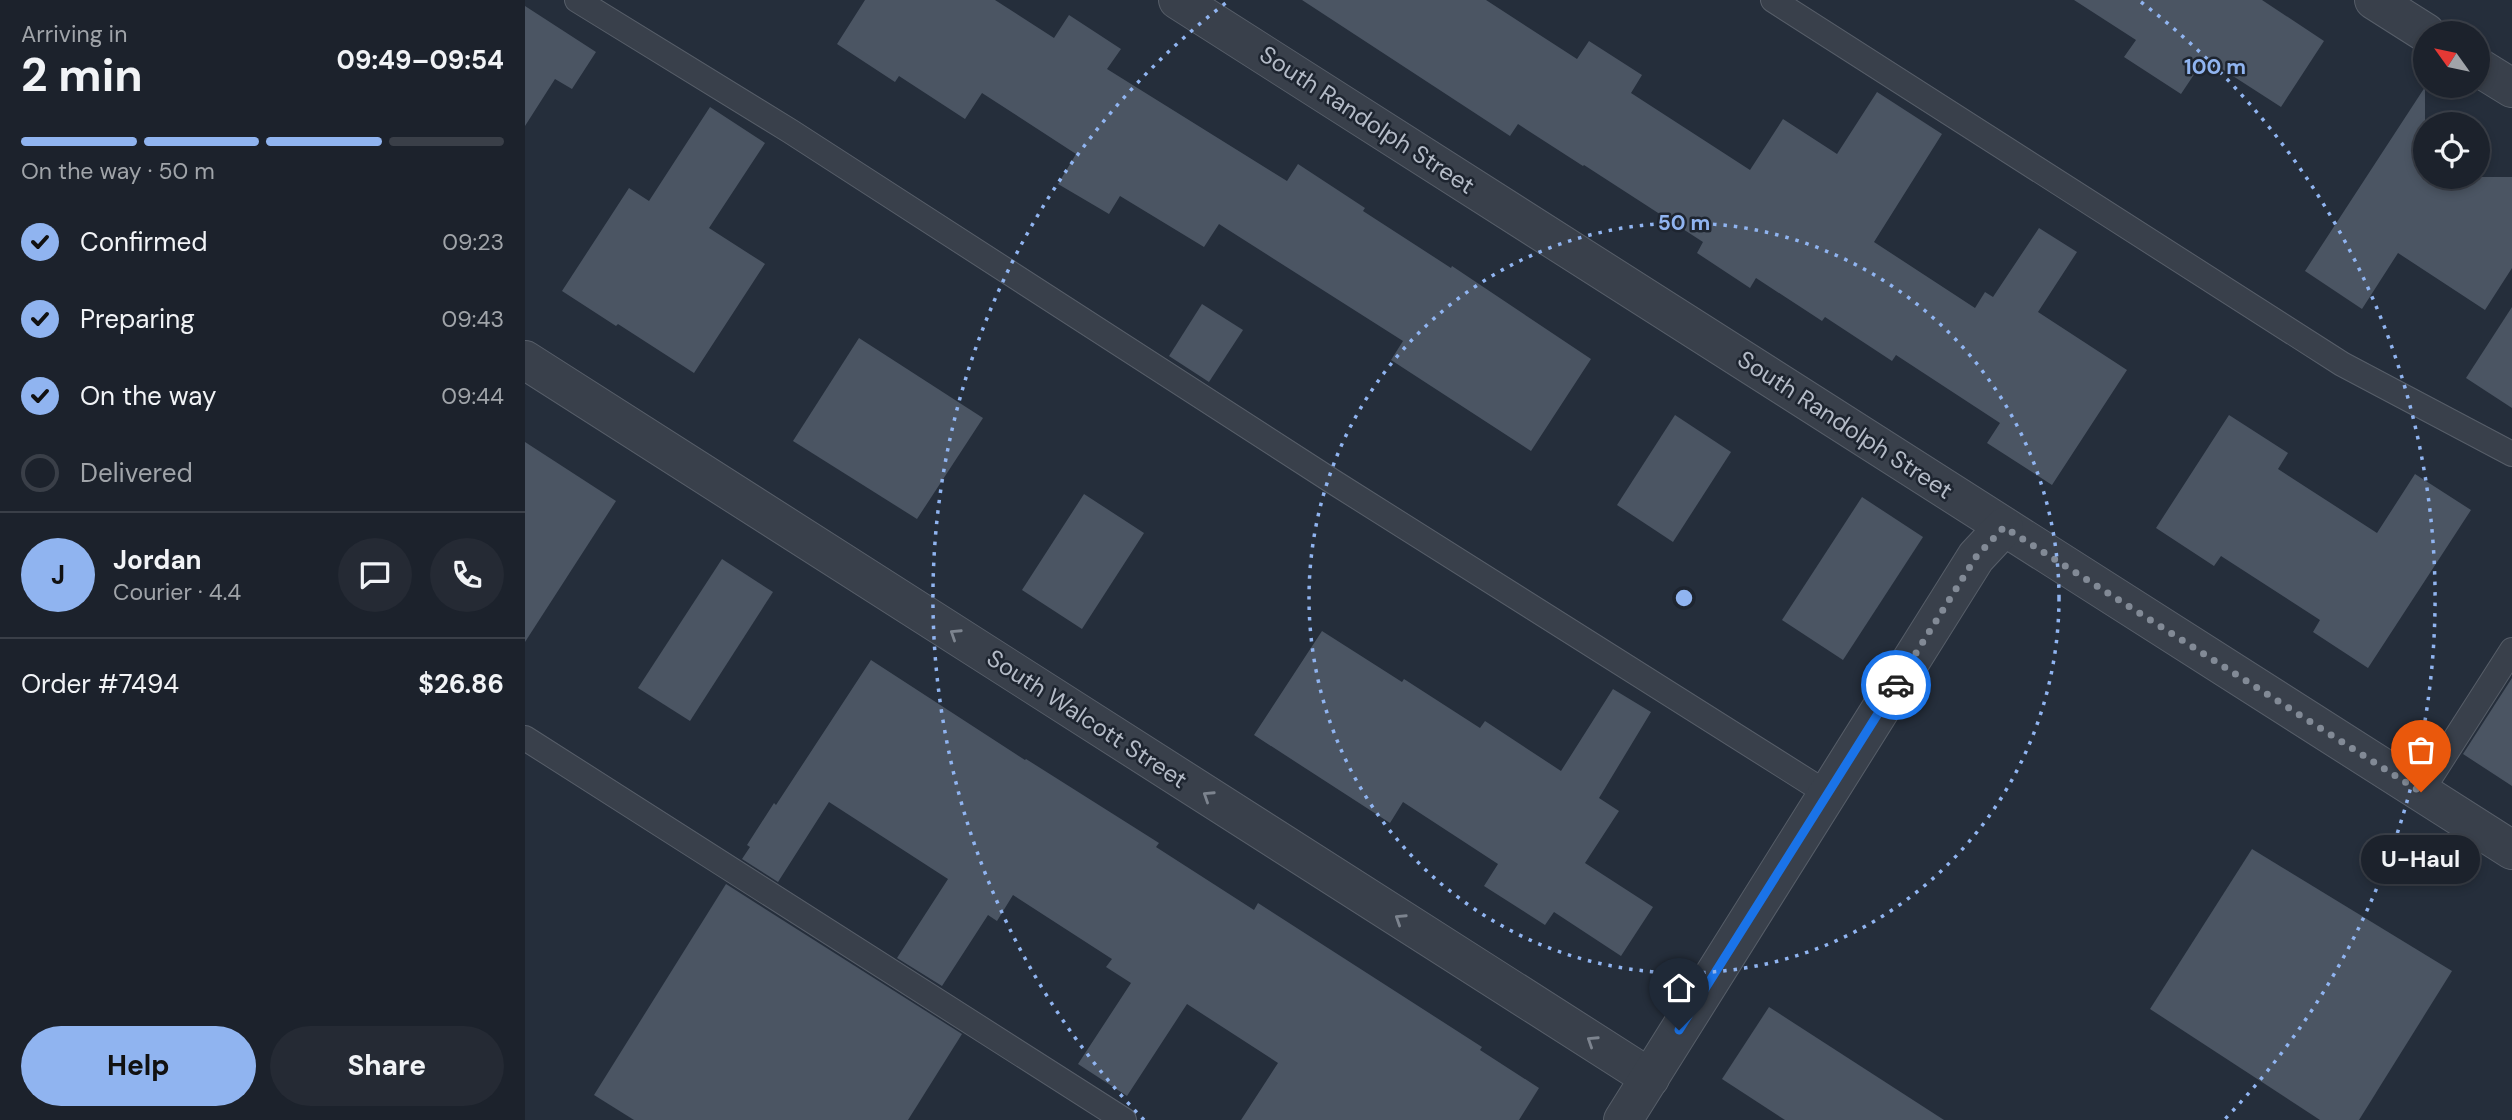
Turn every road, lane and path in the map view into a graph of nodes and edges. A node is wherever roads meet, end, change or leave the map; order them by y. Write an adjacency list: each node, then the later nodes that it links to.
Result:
1 (577, 0): 14 (lane)
2 (1178, 0): 10 (street, South Randolph Street)
3 (1773, 0): 9 (lane)
4 (2374, 0): 5 (street)
5 (2413, 25)
6 (2490, 74): 7 (street)
7 (2512, 88)
8 (525, 359): 16 (street, South Walcott Street, one-way to 8)
9 (2512, 454)
10 (2004, 527): 13 (street, South Randolph Street); 14 (street)
11 (2512, 650): 13 (lane)
12 (525, 738): 17 (lane)
13 (2421, 792): 15 (street, South Randolph Street)
14 (1828, 794): 16 (street)
15 (2512, 850)
16 (1650, 1078): 18 (street)
17 (1124, 1120)
18 (1623, 1120)

